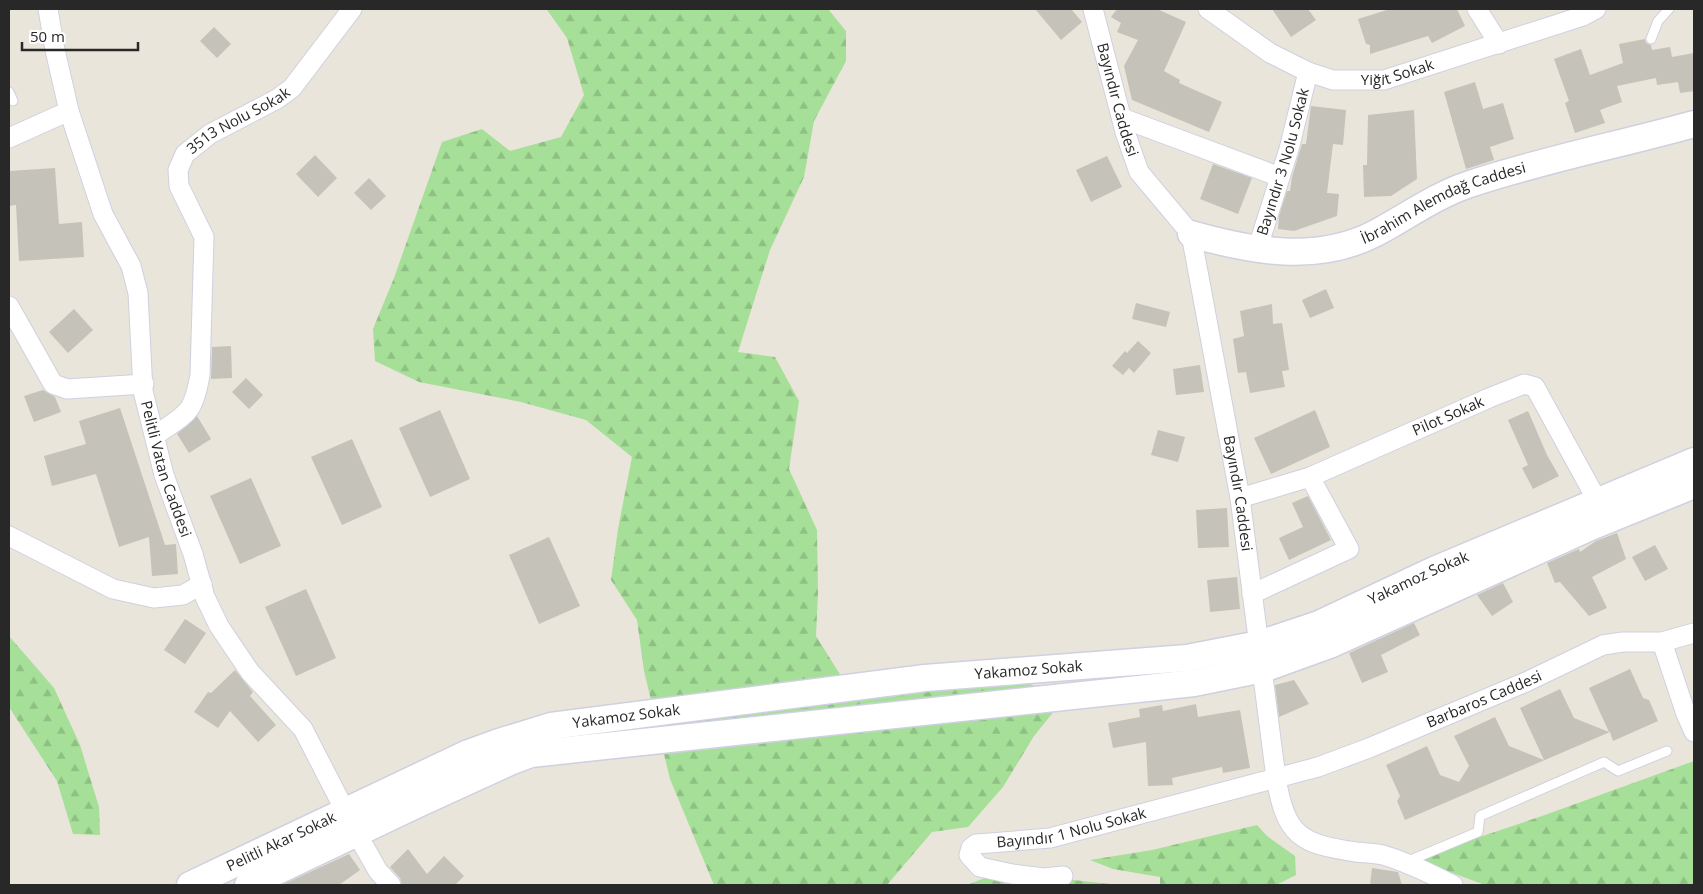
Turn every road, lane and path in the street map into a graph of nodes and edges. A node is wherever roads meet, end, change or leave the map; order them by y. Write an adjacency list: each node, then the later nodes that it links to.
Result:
1 (48, 9): 13 (street, Pelitli Vatan Caddesi)
2 (352, 9): 22 (street, 3513 Nolu Sokak)
3 (1093, 9): 14 (street, Bayındır Caddesi)
4 (1208, 9): 10 (street, Yiğit Sokak)
5 (1477, 9): 9 (street)
6 (1596, 9): 9 (street, Yiğit Sokak)
7 (1669, 9): 8 (lane)
8 (1651, 39)
9 (1499, 44): 10 (street, Yiğit Sokak)
10 (1308, 72): 17 (street, Bayındır 3 Nolu Sokak)
11 (9, 92): 12 (lane)
12 (12, 101)
13 (69, 111): 16 (street); 21 (street, Pelitli Vatan Caddesi)
14 (1122, 118): 17 (street); 18 (street, Bayındır Caddesi)
15 (1694, 124): 19 (main road, İbrahim Alemdağ Caddesi)
16 (9, 138)
17 (1280, 177): 19 (street, Bayındır 3 Nolu Sokak)
18 (1191, 234): 19 (main road, İbrahim Alemdağ Caddesi); 26 (street, Bayındır Caddesi)
19 (1257, 250)
20 (9, 306): 21 (street)
21 (144, 384): 22 (street, Pelitli Vatan Caddesi)
22 (156, 435): 29 (street, Pelitli Vatan Caddesi)
23 (1694, 461): 27 (main road, Yakamoz Sokak)
24 (1310, 477): 26 (street, Pilot Sokak); 27 (street, Pilot Sokak); 30 (street)
25 (1694, 485): 33 (main road, Yakamoz Sokak)
26 (1240, 498): 30 (street, Bayındır Caddesi)
27 (1598, 502): 33 (main road, Yakamoz Sokak)
28 (9, 536): 29 (street)
29 (202, 584): 37 (street, Pelitli Vatan Caddesi)
30 (1252, 594): 33 (street, Bayındır Caddesi)
31 (1694, 633): 32 (street, Barbaros Caddesi)
32 (1662, 642): 34 (street); 36 (street, Barbaros Caddesi)
33 (1261, 657): 36 (street, Bayındır Caddesi); 37 (main road, Yakamoz Sokak)
34 (1694, 732)
35 (1667, 751): 38 (lane)
36 (1276, 778): 38 (street, Bayındır Caddesi); 39 (street, Bayındır 1 Nolu Sokak)
37 (352, 823): 40 (main road, Pelitli Akar Sokak); 41 (main road, Pelitli Akar Sokak); 42 (street, Pelitli Vatan Caddesi)
38 (1403, 863): 43 (street, Bayındır Caddesi)
39 (1063, 876)
40 (190, 885)
41 (248, 885)
42 (391, 885)
43 (1453, 885)

